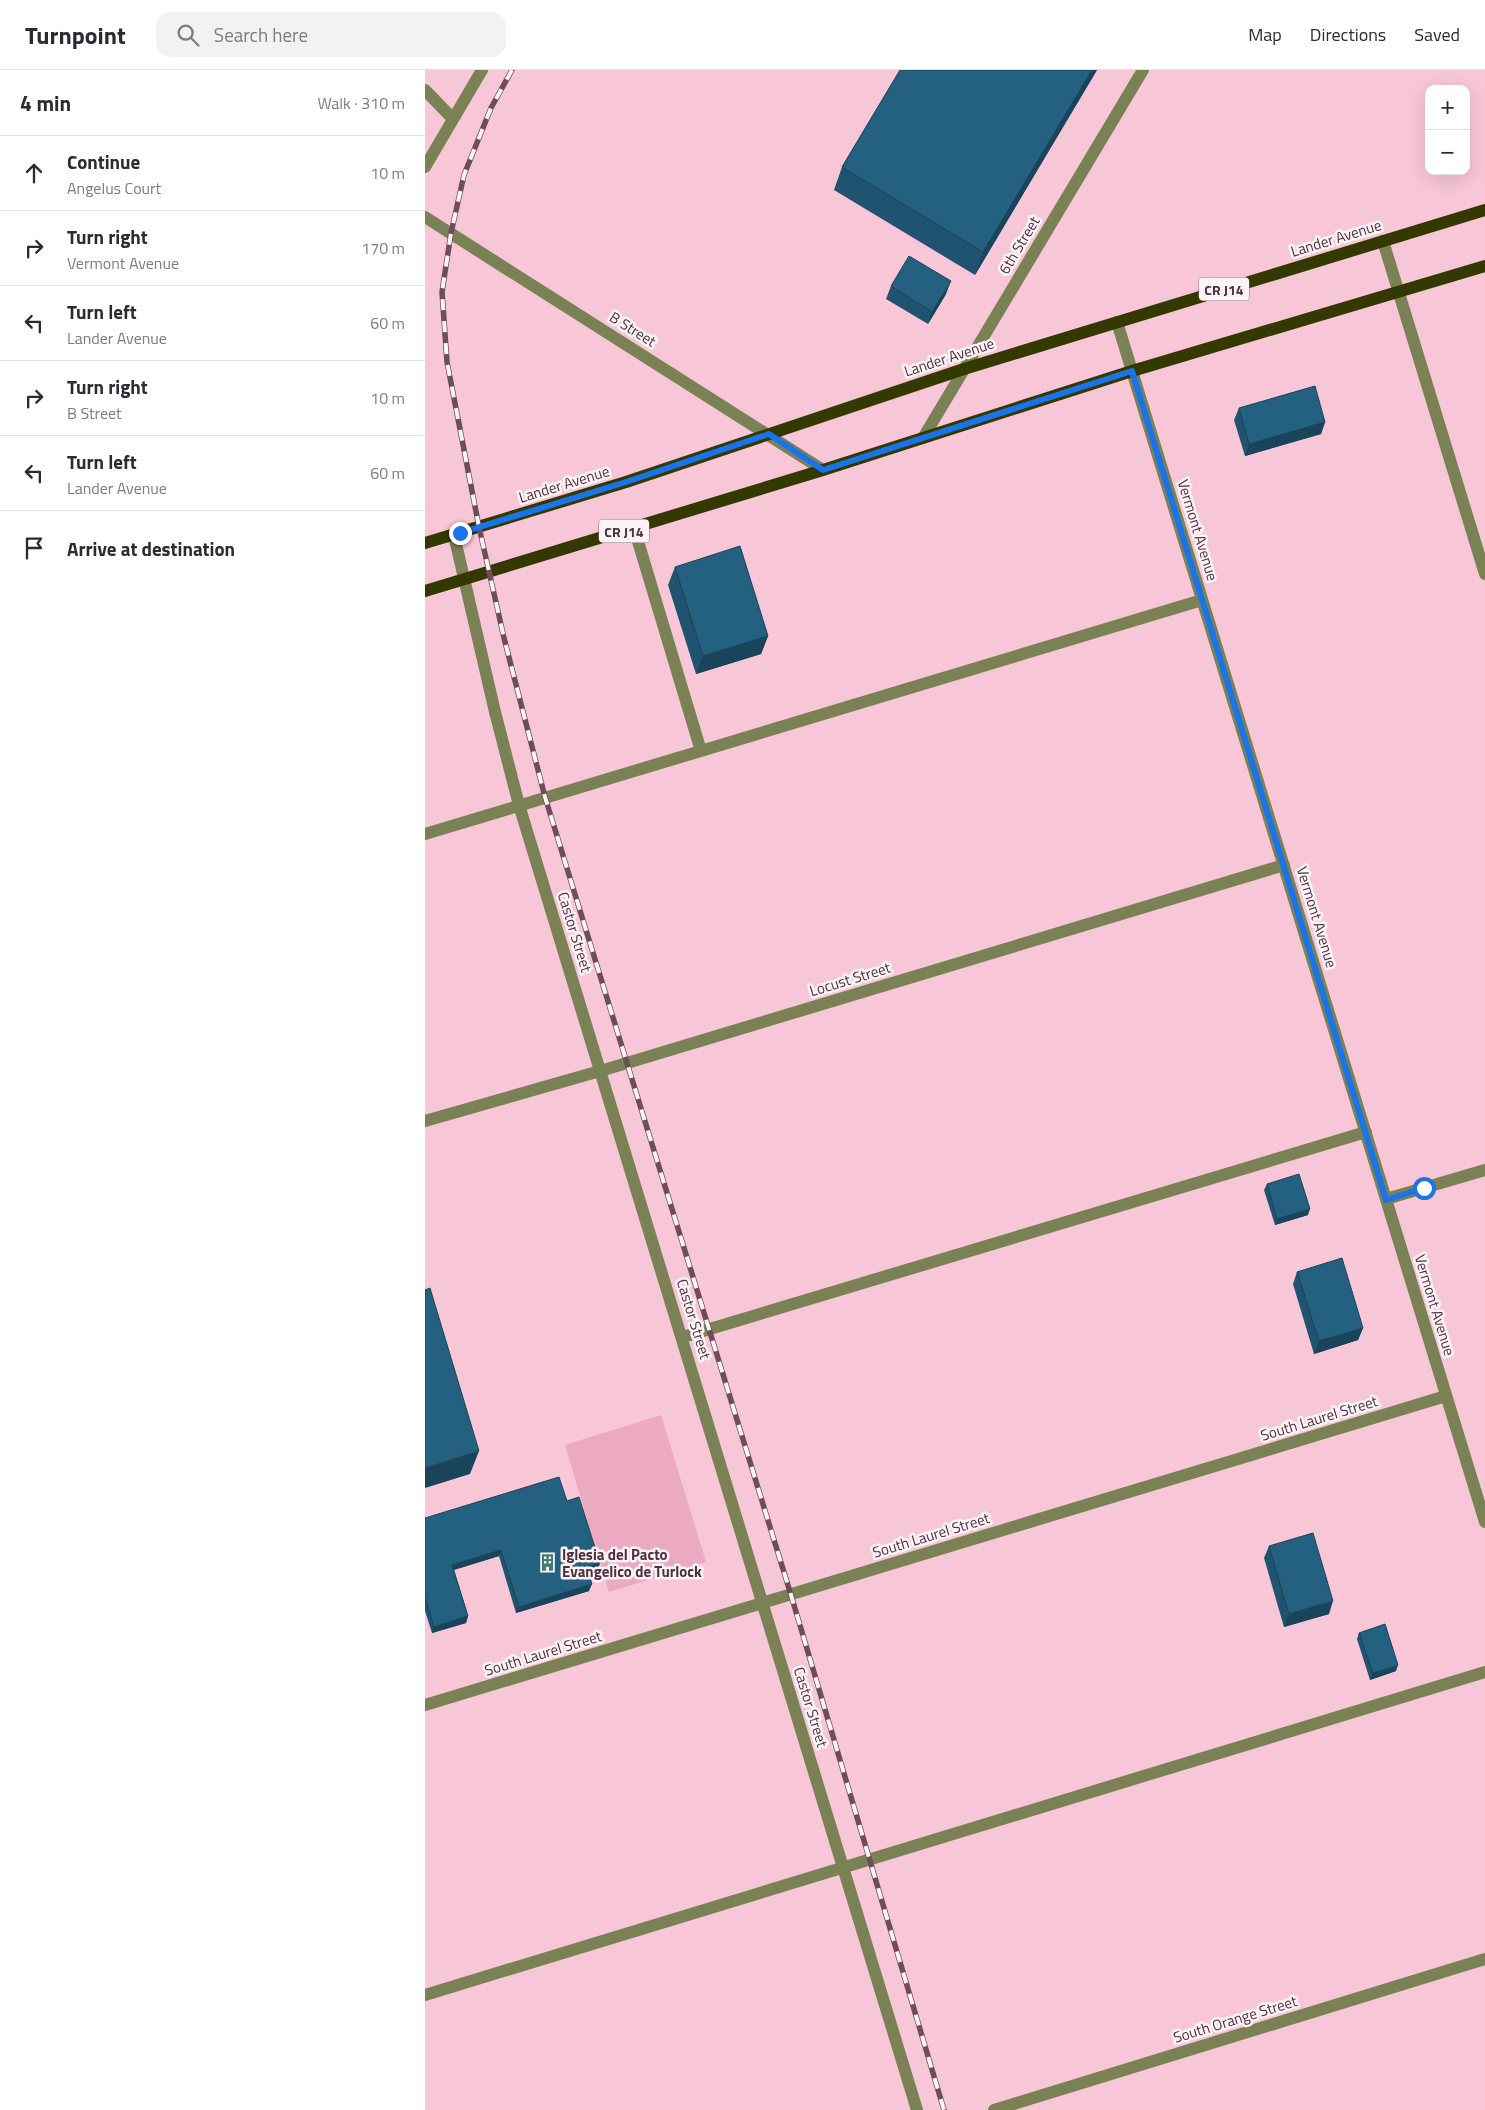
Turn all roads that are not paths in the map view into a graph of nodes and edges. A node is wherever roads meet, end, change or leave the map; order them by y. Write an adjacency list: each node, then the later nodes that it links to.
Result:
1 (482, 70): 4 (street)
2 (1143, 70): 12 (street, 6th Street)
3 (425, 90): 4 (street)
4 (453, 120): 5 (street)
5 (425, 167)
6 (1485, 210): 8 (main road, Lander Avenue / CR J14)
7 (425, 217): 14 (street, B Street)
8 (1383, 241): 10 (street); 11 (main road, Lander Avenue / CR J14)
9 (1485, 266): 10 (main road, CR J14)
10 (1399, 292): 13 (main road, CR J14); 20 (street)
11 (1117, 322): 12 (main road, Lander Avenue / CR J14); 13 (street, Vermont Avenue)
12 (964, 369): 14 (main road, Lander Avenue / CR J14); 15 (street, 6th Street)
13 (1132, 371): 15 (main road, CR J14); 23 (street, Vermont Avenue)
14 (769, 434): 16 (street, B Street); 18 (main road, Lander Avenue / CR J14)
15 (923, 438): 16 (main road, CR J14)
16 (823, 470): 17 (main road, CR J14)
17 (634, 528): 21 (main road, CR J14); 24 (street)
18 (454, 535): 19 (main road, Lander Avenue / CR J14); 21 (street, Castor Street)
19 (425, 543)
20 (1485, 574)
21 (464, 578): 22 (main road, CR J14); 25 (street, Castor Street)
22 (425, 591)
23 (1202, 600): 24 (street); 27 (street, Vermont Avenue)
24 (701, 751): 25 (street)
25 (519, 805): 26 (street); 28 (street, Castor Street)
26 (425, 834)
27 (1284, 865): 28 (street, Locust Street); 30 (street, Vermont Avenue)
28 (600, 1071): 29 (street, Locust Street); 33 (street, Castor Street)
29 (425, 1121)
30 (1366, 1132): 32 (street, Vermont Avenue); 33 (street)
31 (1485, 1170): 32 (street)
32 (1386, 1200): 34 (street, Vermont Avenue)
33 (683, 1337): 36 (street, Castor Street)
34 (1446, 1396): 35 (street, Vermont Avenue); 36 (street, South Laurel Street)
35 (1485, 1522)
36 (763, 1603): 38 (street, South Laurel Street); 39 (street, Castor Street)
37 (1485, 1672): 39 (street)
38 (425, 1705)
39 (842, 1867): 41 (street); 42 (street, Castor Street)
40 (1485, 1958): 43 (street, South Orange Street)
41 (425, 1995)
42 (917, 2110)
43 (994, 2110)

